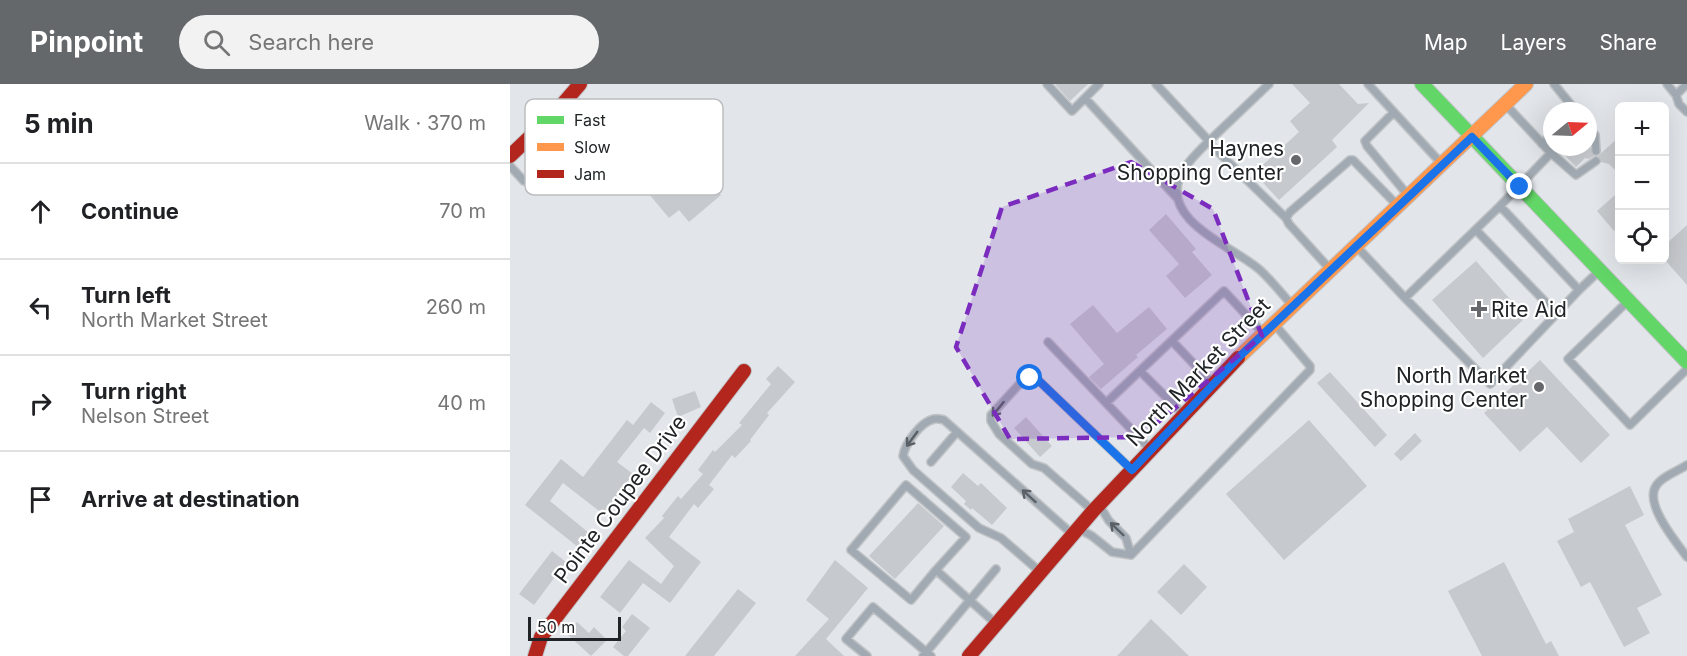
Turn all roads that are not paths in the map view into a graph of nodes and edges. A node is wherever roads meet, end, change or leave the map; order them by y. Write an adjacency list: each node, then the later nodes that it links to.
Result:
1 (580, 84): 14 (street)
2 (1047, 84): 13 (lane)
3 (1099, 84): 13 (lane)
4 (1156, 84): 20 (lane)
5 (1269, 84): 20 (lane)
6 (1368, 84): 17 (lane)
7 (1526, 84): 16 (street, North Market Street)
8 (1554, 84): 15 (lane)
9 (1667, 84): 12 (lane)
10 (1687, 84): 12 (lane)
11 (1423, 85): 19 (street)
12 (1676, 94): 18 (lane)
13 (1085, 98): 29 (lane)
14 (566, 99)
15 (1569, 102)
16 (1506, 104): 19 (street, North Market Street); 21 (lane)
17 (1394, 112): 25 (lane); 30 (lane)
18 (1687, 112)
19 (1472, 137): 25 (street, North Market Street); 28 (street)
20 (1209, 141): 29 (lane); 32 (lane)
21 (1542, 144)
22 (1548, 156): 28 (lane)
23 (1558, 156): 24 (lane)
24 (1596, 160)
25 (1442, 164): 30 (street, North Market Street)
26 (510, 166): 27 (lane)
27 (525, 181)
28 (1520, 187): 31 (lane); 36 (street)
29 (1178, 198): 40 (lane)
30 (1403, 201): 32 (lane); 34 (street, North Market Street)
31 (1500, 207): 33 (lane); 37 (lane)
32 (1286, 218): 35 (lane)
33 (1476, 230): 38 (lane); 41 (lane)
34 (1356, 246): 35 (street, North Market Street); 38 (lane)
35 (1330, 270): 40 (street, North Market Street)
36 (1599, 270): 37 (lane); 39 (street)
37 (1579, 291): 41 (lane)
38 (1405, 298): 41 (lane)
39 (1629, 300): 45 (street); 46 (lane)
40 (1292, 306): 42 (street, North Market Street)
41 (1557, 314)
42 (1269, 329): 43 (lane); 49 (street, North Market Street); 59 (lane)
43 (1172, 341): 48 (lane); 49 (lane)
44 (1048, 342): 50 (lane)
45 (1687, 362)
46 (1687, 369)
47 (744, 371): 67 (street, Pointe Coupee Drive)
48 (1140, 371): 50 (lane); 51 (lane)
49 (1213, 385): 51 (street, North Market Street)
50 (1106, 403): 53 (lane)
51 (1184, 415): 53 (street, North Market Street)
52 (957, 432): 54 (lane); 58 (lane, one-way to 52); 63 (lane, one-way to 63)
53 (1150, 450): 56 (street, North Market Street)
54 (930, 462)
55 (1687, 465): 60 (lane)
56 (1132, 470): 57 (street, North Market Street); 57 (lane, one-way to 57)
57 (1096, 508): 58 (street, North Market Street); 59 (lane, one-way to 57)
58 (1075, 532): 59 (lane); 63 (street, North Market Street)
59 (1131, 555)
60 (1687, 557)
61 (996, 569): 64 (lane)
62 (936, 570): 62 (lane); 64 (lane)
63 (1040, 572): 65 (street, North Market Street)
64 (970, 600): 65 (lane); 66 (lane)
65 (996, 624): 69 (street, North Market Street)
66 (927, 655): 68 (lane)
67 (536, 656)
68 (867, 656)
69 (969, 656)

